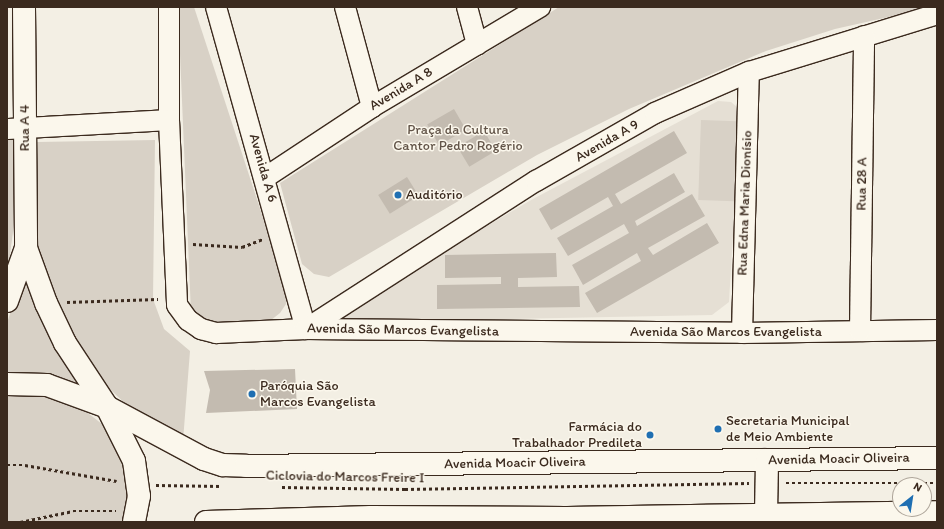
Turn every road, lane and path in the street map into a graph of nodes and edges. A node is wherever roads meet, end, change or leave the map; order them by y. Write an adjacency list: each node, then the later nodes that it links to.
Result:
1 (24, 7): 13 (main road, Rua A 4)
2 (170, 7): 12 (street, Avenida São Marcos Evangelista)
3 (216, 7): 14 (street, Avenida A 6)
4 (345, 7): 11 (street)
5 (467, 7): 9 (street)
6 (540, 7): 9 (street, Avenida A 8)
7 (937, 14): 8 (street, Avenida A 9)
8 (864, 36): 10 (street, Avenida A 9); 23 (street, Rua 28 A)
9 (477, 45): 11 (street, Avenida A 8)
10 (749, 72): 21 (street, Avenida A 9); 24 (street, Rua Edna Maria Dionísio)
11 (372, 106): 14 (street, Avenida A 8)
12 (169, 120): 13 (street); 16 (street, Avenida São Marcos Evangelista)
13 (16, 129): 17 (main road, Rua A 4)
14 (266, 177): 15 (street, Avenida A 6)
15 (281, 233): 16 (path); 21 (street, Avenida A 6)
16 (174, 244): 18 (street, Avenida São Marcos Evangelista)
17 (26, 248): 19 (main road, Rua A 4); 20 (main road, Rua A 4)
18 (177, 298): 20 (path); 21 (street, Avenida São Marcos Evangelista)
19 (7, 301)
20 (46, 303): 26 (main road, Rua A 4)
21 (306, 329): 24 (street, Avenida São Marcos Evangelista)
22 (937, 330): 23 (street, Avenida São Marcos Evangelista)
23 (860, 331): 24 (street, Avenida São Marcos Evangelista)
24 (742, 334)
25 (7, 384): 26 (main road, Avenida Moacir Oliveira)
26 (107, 407): 28 (main road, Avenida Moacir Oliveira); 32 (main road, Rua A 4)
27 (937, 458): 28 (main road, Avenida Moacir Oliveira)
28 (767, 460): 30 (main road)
29 (7, 465): 32 (path)
30 (767, 483): 31 (path, Ciclovia do Marcos Freire I); 34 (path, Ciclovia do Marcos Freire I); 36 (main road)
31 (937, 483)
32 (137, 484): 33 (path); 37 (main road, Rua A 4)
33 (224, 486)
34 (279, 487)
35 (937, 512): 36 (main road)
36 (766, 514): 38 (main road)
37 (135, 518): 39 (path)
38 (371, 519): 40 (main road)
39 (20, 522)
40 (206, 522)

